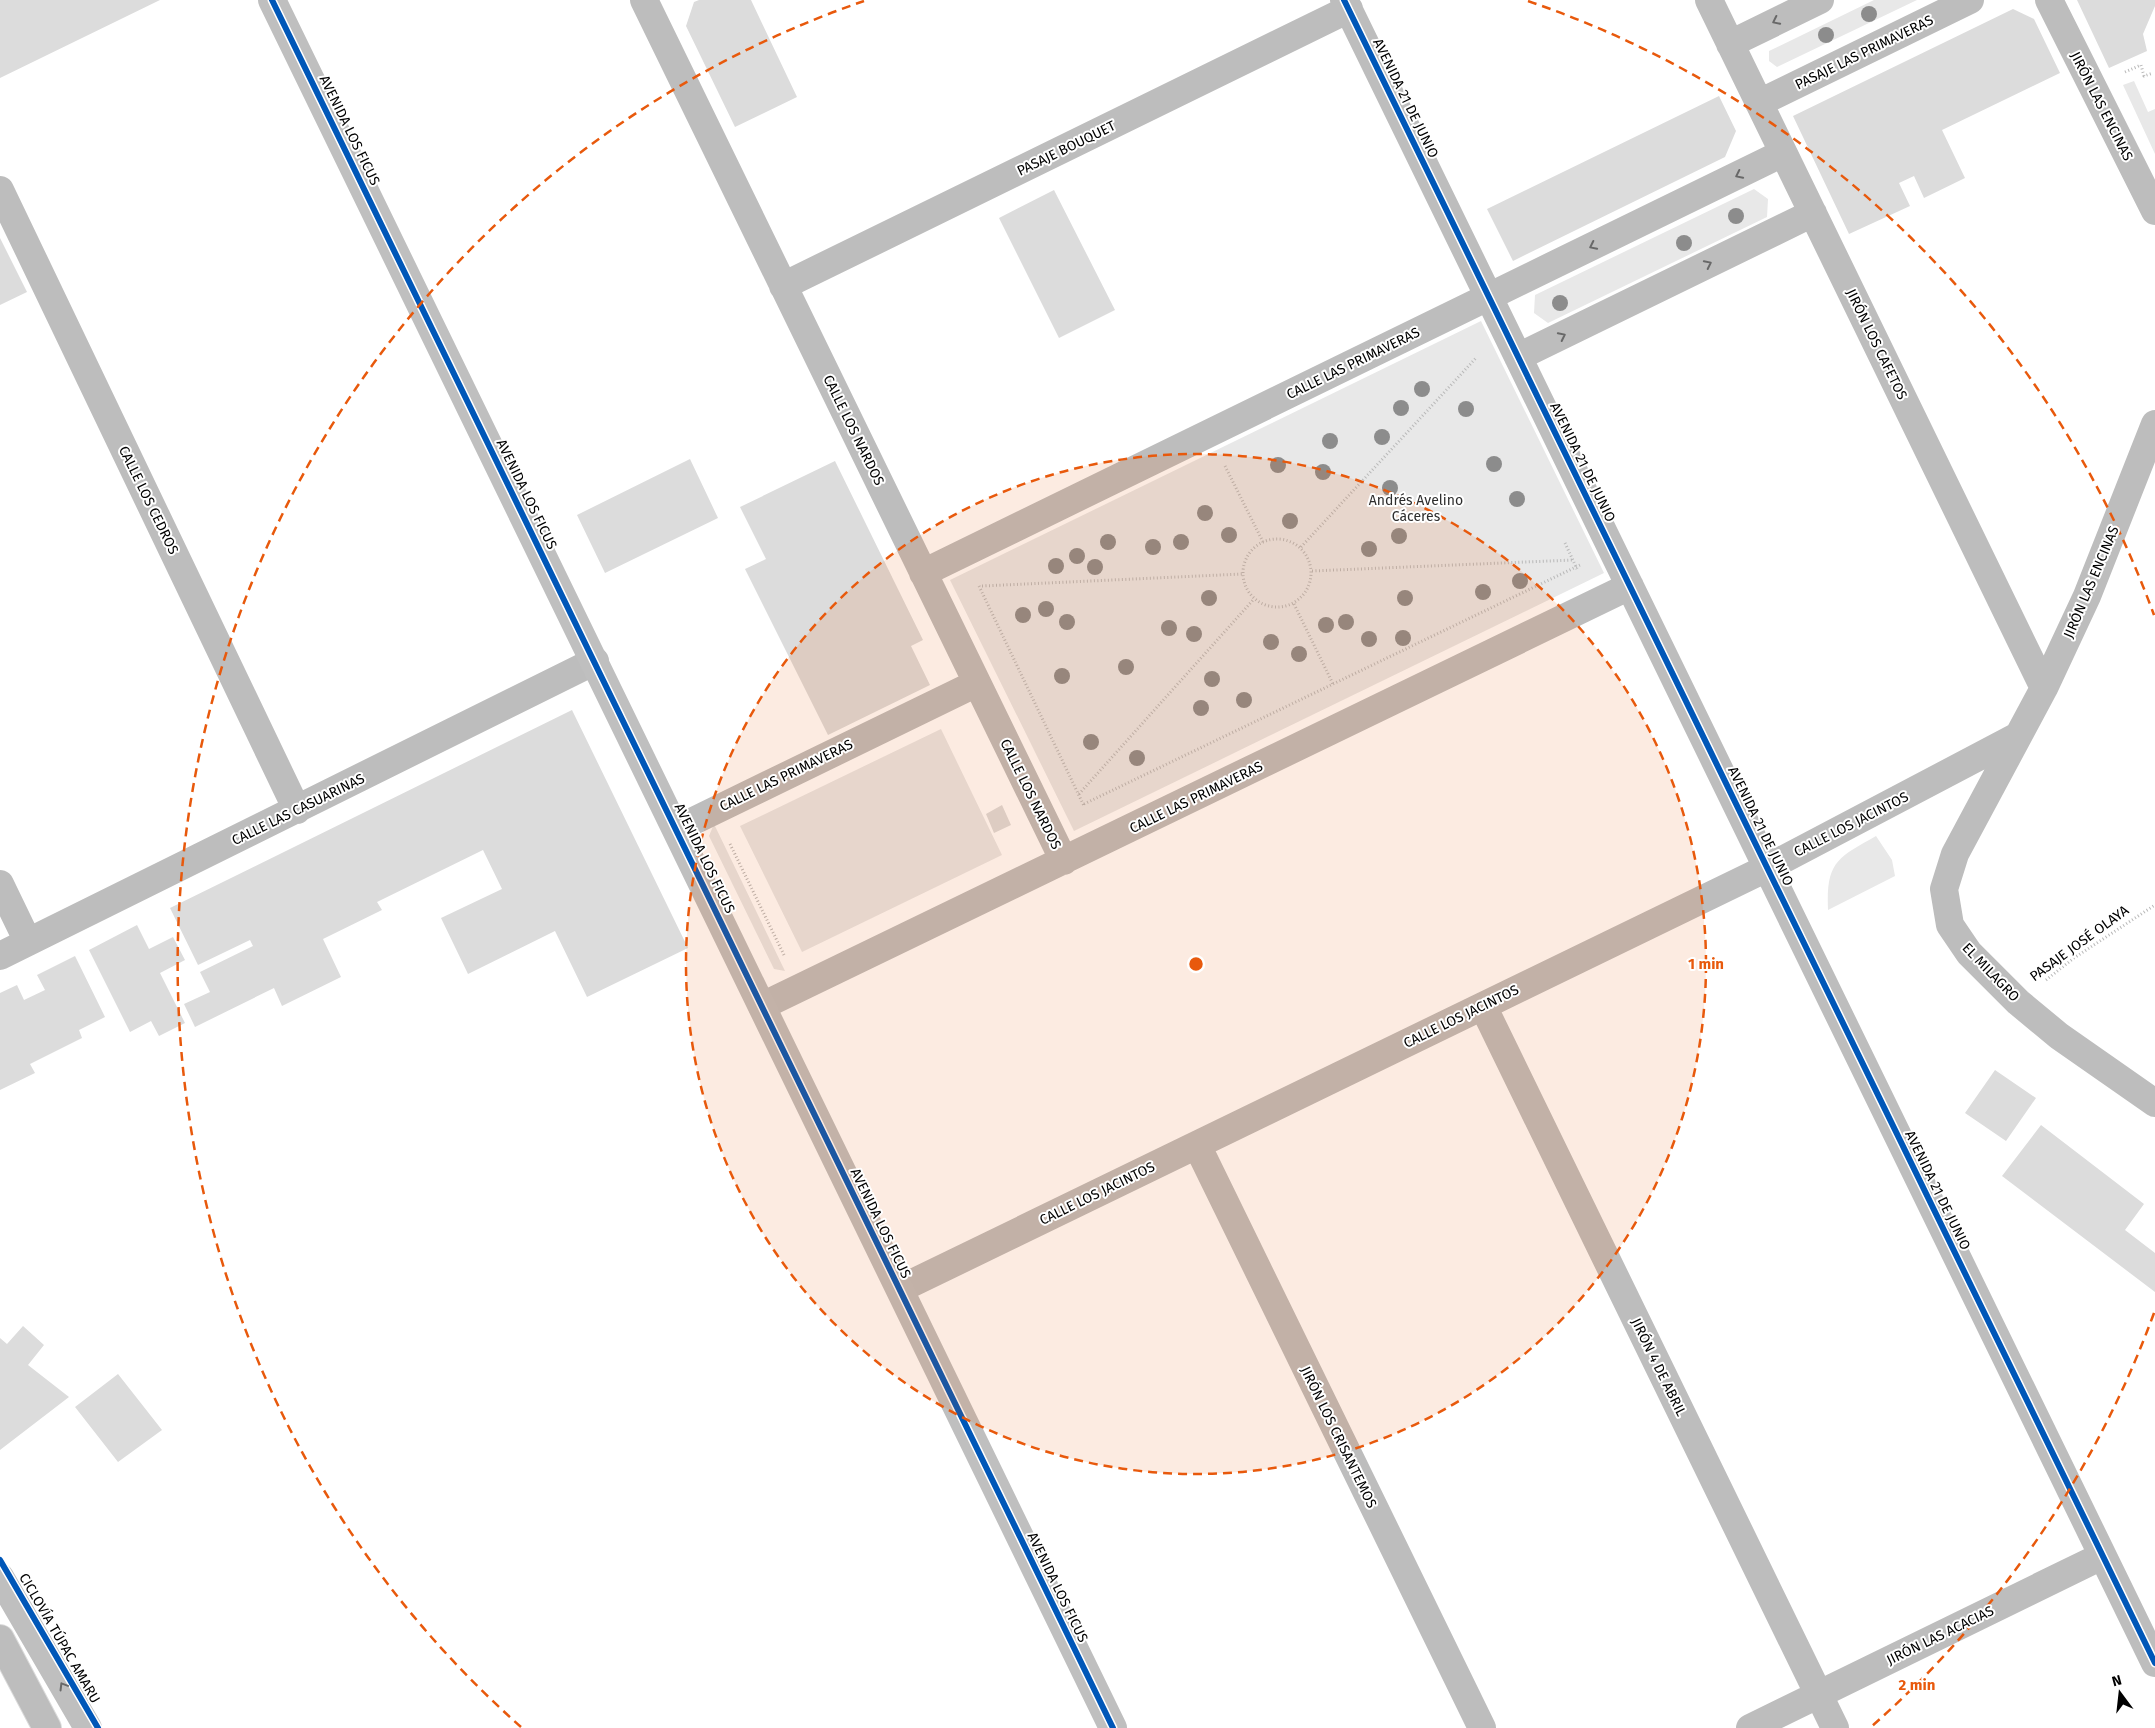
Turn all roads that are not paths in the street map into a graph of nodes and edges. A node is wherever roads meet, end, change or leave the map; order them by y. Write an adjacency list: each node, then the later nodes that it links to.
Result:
1 (272, 0): 20 (street, AVENIDA LOS FICUS)
2 (645, 0): 14 (street, CALLE LOS NARDOS)
3 (1709, 0): 8 (street, JIRÓN LOS CAFETOS)
4 (1820, 0): 8 (street, one-way to 8)
5 (1970, 0): 9 (street, PASAJE LAS PRIMAVERAS)
6 (2049, 0): 12 (street, JIRÓN LAS ENCINAS)
7 (1347, 5): 14 (street, PASAJE BOUQUET); 15 (street, AVENIDA 21 DE JUNIO)
8 (1730, 44): 9 (street, JIRÓN LOS CAFETOS)
9 (1759, 103): 10 (street, JIRÓN LOS CAFETOS)
10 (1783, 153): 13 (street, JIRÓN LOS CAFETOS); 15 (street, CALLE LAS PRIMAVERAS, one-way to 15)
11 (0, 190): 24 (street, CALLE LOS CEDROS)
12 (2155, 211)
13 (1813, 213): 16 (street, one-way to 13); 22 (street, JIRÓN LOS CAFETOS)
14 (783, 286): 18 (street, CALLE LOS NARDOS)
15 (1489, 297): 16 (street, AVENIDA 21 DE JUNIO); 18 (street, CALLE LAS PRIMAVERAS)
16 (1518, 357): 19 (street, AVENIDA 21 DE JUNIO)
17 (2155, 424): 22 (street, JIRÓN LAS ENCINAS)
18 (924, 574): 21 (street, CALLE LOS NARDOS)
19 (1630, 586): 26 (street, CALLE LAS PRIMAVERAS); 27 (street, AVENIDA 21 DE JUNIO)
20 (595, 661): 24 (street, CALLE LAS CASUARINAS); 25 (street, AVENIDA LOS FICUS)
21 (976, 683): 25 (street, CALLE LAS PRIMAVERAS); 26 (street, CALLE LOS NARDOS)
22 (2044, 688): 23 (street, JIRÓN LAS ENCINAS)
23 (2018, 736): 27 (street, CALLE LOS JACINTOS); 33 (street, EL MILAGRO)
24 (297, 810): 29 (street, CALLE LAS CASUARINAS)
25 (676, 828): 31 (street, AVENIDA LOS FICUS)
26 (1064, 860): 31 (street, CALLE LAS PRIMAVERAS)
27 (1767, 868): 32 (street, CALLE LOS JACINTOS); 36 (street, AVENIDA 21 DE JUNIO)
28 (0, 884): 29 (street)
29 (28, 942): 30 (street, CALLE LAS CASUARINAS)
30 (0, 956)
31 (762, 1006): 35 (street, AVENIDA LOS FICUS)
32 (1483, 1006): 34 (street, CALLE LOS JACINTOS); 40 (street, JIRÓN 4 DE ABRIL)
33 (2155, 1103)
34 (1196, 1145): 35 (street, CALLE LOS JACINTOS); 44 (street, JIRÓN LOS CRISANTEMOS)
35 (900, 1289): 43 (street, AVENIDA LOS FICUS)
36 (2102, 1556): 39 (street, AVENIDA 21 DE JUNIO); 40 (street, JIRÓN LAS ACACIAS)
37 (0, 1578): 42 (street, one-way to 37)
38 (0, 1639): 41 (street)
39 (2155, 1663)
40 (1818, 1695): 45 (street, JIRÓN LAS ACACIAS); 46 (street, JIRÓN 4 DE ABRIL)
41 (47, 1728)
42 (88, 1728)
43 (1113, 1728)
44 (1482, 1728)
45 (1750, 1728)
46 (1835, 1728)

